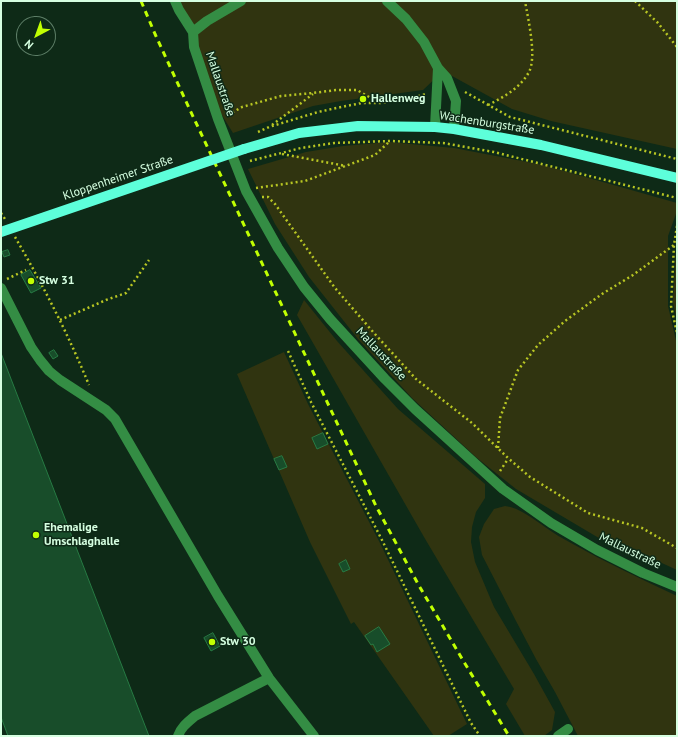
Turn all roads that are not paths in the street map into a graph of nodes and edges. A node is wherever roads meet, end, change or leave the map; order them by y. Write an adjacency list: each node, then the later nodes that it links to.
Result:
1 (175, 1): 4 (street)
2 (242, 1): 4 (street)
3 (387, 1): 5 (street)
4 (193, 32): 12 (street, Mallaustraße)
5 (438, 68): 6 (street); 7 (street)
6 (435, 127): 7 (main road, Wachenburgstraße); 8 (main road, Wachenburgstraße)
7 (454, 129): 9 (main road, Wachenburgstraße)
8 (244, 149): 10 (main road, Kloppenheimer Straße, bridge)
9 (677, 178)
10 (1, 232)
11 (1, 288): 13 (street)
12 (677, 587)
13 (269, 678): 15 (street); 16 (street)
14 (568, 729): 17 (street)
15 (178, 736)
16 (314, 736)
17 (558, 736)

